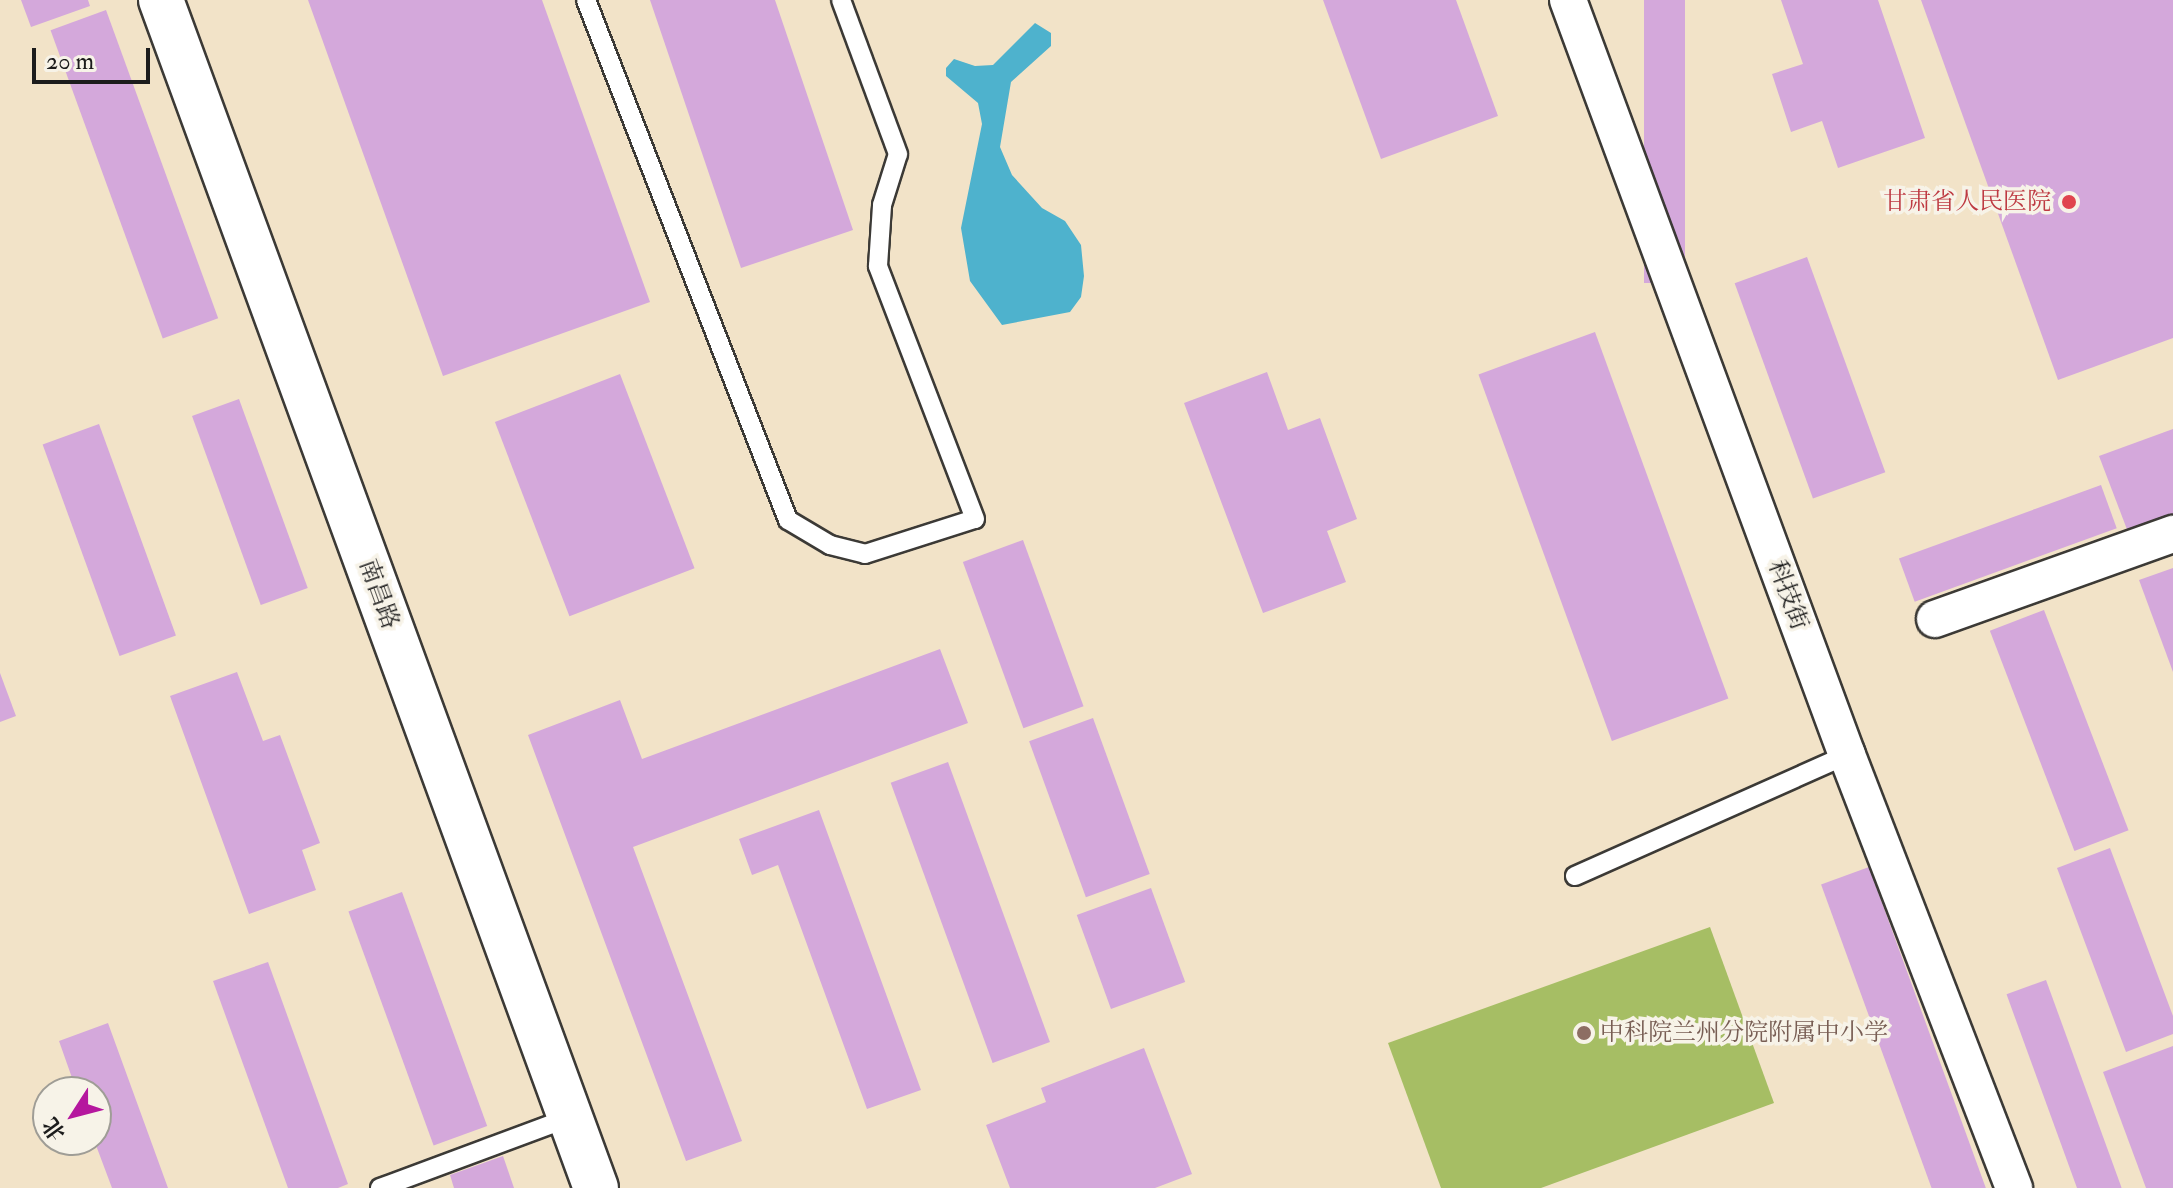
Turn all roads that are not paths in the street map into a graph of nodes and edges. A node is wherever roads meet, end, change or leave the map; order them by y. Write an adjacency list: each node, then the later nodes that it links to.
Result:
1 (161, 0): 9 (main road, 南昌路)
2 (586, 0): 3 (lane)
3 (841, 0)
4 (1568, 0): 7 (street, 科技街)
5 (2173, 534): 6 (street)
6 (1935, 619)
7 (1847, 755): 8 (lane); 12 (street, 科技街)
8 (1575, 876)
9 (571, 1117): 10 (lane); 11 (main road, 南昌路)
10 (380, 1188)
11 (596, 1188)
12 (2014, 1188)

